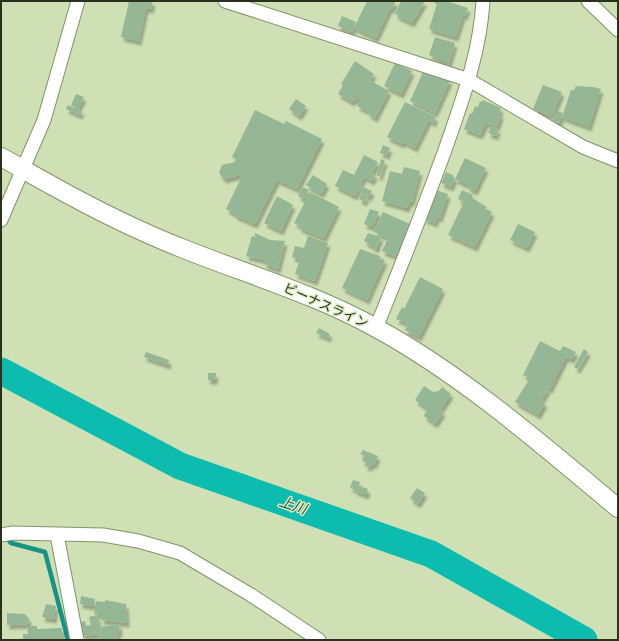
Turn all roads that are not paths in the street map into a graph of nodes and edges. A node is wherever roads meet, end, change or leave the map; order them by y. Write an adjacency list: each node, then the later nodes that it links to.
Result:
1 (78, 1): 9 (street)
2 (225, 1): 6 (street)
3 (483, 1): 6 (street)
4 (588, 1): 5 (street)
5 (618, 30)
6 (469, 80): 8 (street); 11 (street)
7 (1, 157): 9 (main road, ビーナスライン)
8 (618, 161)
9 (23, 168): 10 (street); 11 (main road, ビーナスライン)
10 (1, 220)
11 (376, 328): 12 (main road, ビーナスライン)
12 (618, 508)
13 (7, 534): 14 (street)
14 (57, 535): 15 (street); 16 (street)
15 (77, 640)
16 (319, 640)

